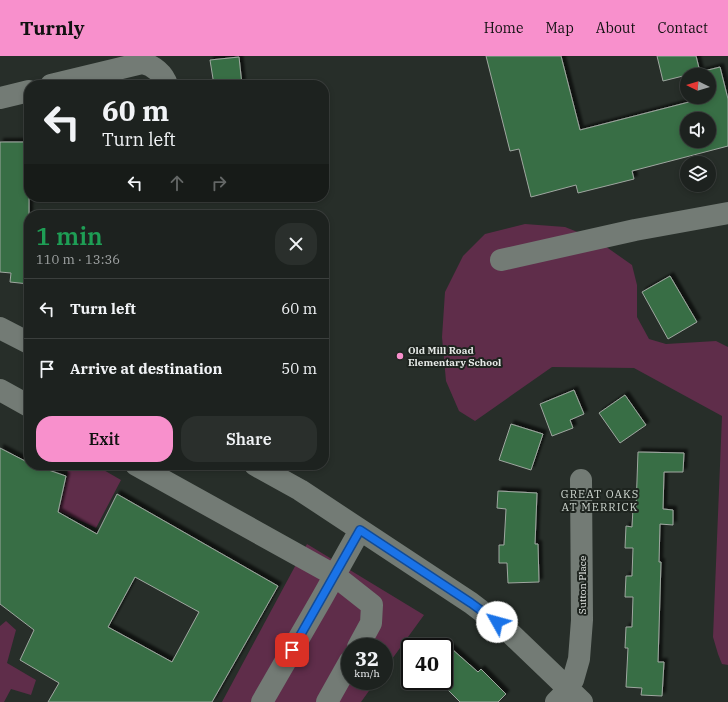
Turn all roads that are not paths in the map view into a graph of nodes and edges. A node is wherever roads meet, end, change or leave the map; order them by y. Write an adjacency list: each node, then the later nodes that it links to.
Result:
1 (71, 80): 2 (street)
2 (165, 80)
3 (24, 91): 4 (street)
4 (0, 98)
5 (728, 213): 6 (street)
6 (501, 260)
7 (0, 328): 8 (street)
8 (24, 340)
9 (0, 390): 10 (street)
10 (24, 403)
11 (145, 470): 15 (street)
12 (264, 470): 14 (street)
13 (581, 480): 18 (street, Sutton Place)
14 (360, 530): 15 (street); 18 (street)
15 (334, 575): 16 (street); 19 (street)
16 (363, 638)
17 (341, 676): 20 (street)
18 (569, 697)
19 (262, 702)
20 (326, 702)

